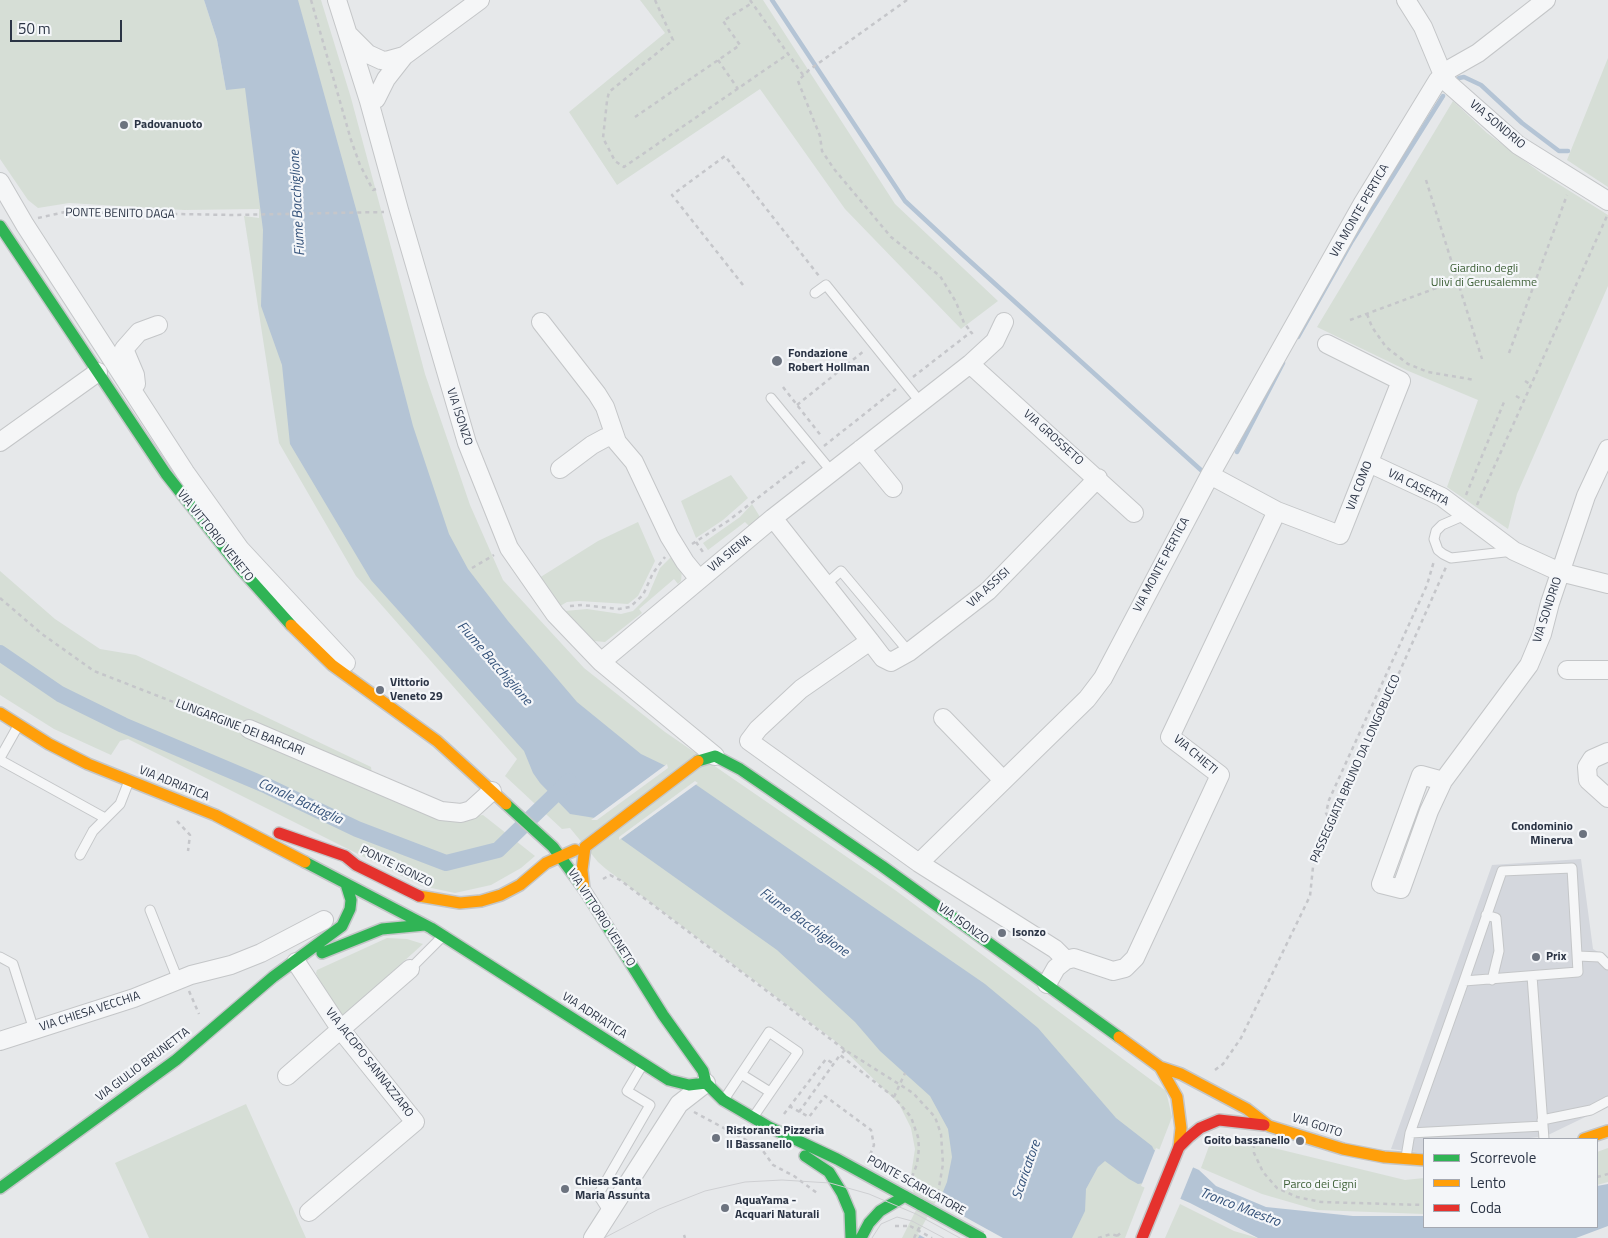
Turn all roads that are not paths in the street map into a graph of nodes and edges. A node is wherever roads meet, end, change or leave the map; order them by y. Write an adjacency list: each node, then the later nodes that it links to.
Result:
1 (337, 0): 5 (street, VIA ISONZO)
2 (480, 0): 6 (street)
3 (1406, 0): 7 (street)
4 (1546, 0): 7 (street, VIA MONTE PERTICA)
5 (347, 32): 6 (street); 8 (street, VIA ISONZO)
6 (404, 56): 8 (street)
7 (1443, 75): 10 (street, VIA SONDRIO); 29 (street, VIA MONTE PERTICA)
8 (369, 100): 43 (street, VIA ISONZO)
9 (1, 184): 19 (street, VIA VITTORIO VENETO)
10 (1608, 201)
11 (0, 226): 18 (main road, VIA VITTORIO VENETO)
12 (815, 294): 21 (lane)
13 (541, 322): 22 (street)
14 (1004, 322): 17 (street, VIA SIENA)
15 (158, 325): 19 (street, VIA VITTORIO VENETO)
16 (1327, 344): 26 (street, VIA COMO)
17 (970, 364): 21 (street, VIA SIENA); 30 (street, VIA GROSSETO)
18 (98, 372): 23 (street); 46 (main road, VIA VITTORIO VENETO)
19 (134, 391): 46 (street, VIA VITTORIO VENETO)
20 (771, 398): 28 (lane)
21 (920, 403): 24 (street, VIA SIENA)
22 (614, 436): 27 (street); 38 (street)
23 (0, 442)
24 (861, 449): 28 (street, VIA SIENA); 31 (street)
25 (1608, 449): 37 (street, VIA SONDRIO)
26 (1368, 463): 32 (street, VIA COMO); 34 (street, VIA CASERTA)
27 (560, 469)
28 (832, 472): 35 (street, VIA SIENA)
29 (1210, 475): 32 (street, VIA COMO); 54 (street, VIA MONTE PERTICA)
30 (1098, 478): 33 (street, VIA GROSSETO); 42 (street, VIA ASSISI)
31 (893, 488)
32 (1277, 511): 75 (street, VIA CHIETI)
33 (1134, 513)
34 (1465, 515): 36 (street, VIA CASERTA); 36 (lane, VIA CASERTA)
35 (773, 518): 38 (street, VIA SIENA); 40 (street, VIA ASSISI)
36 (1514, 552): 37 (street, VIA CASERTA)
37 (1560, 572): 39 (street, VIA CASERTA); 56 (street, VIA SONDRIO)
38 (699, 579): 43 (street, VIA SIENA)
39 (1608, 584)
40 (825, 585): 41 (street, VIA ASSISI); 42 (lane)
41 (870, 641): 42 (street, VIA ASSISI); 64 (street)
42 (910, 652)
43 (602, 662): 52 (street, VIA ISONZO)
44 (1567, 670): 45 (street)
45 (1608, 670)
46 (353, 682): 57 (main road, VIA VITTORIO VENETO)
47 (0, 713): 49 (main road, VIA ADRIATICA)
48 (943, 718): 54 (street)
49 (18, 725): 53 (lane); 55 (main road, VIA ADRIATICA)
50 (249, 729): 57 (street, LUNGARGINE DEI BARCARI)
51 (1608, 752): 58 (street)
52 (711, 756): 61 (main road, PONTE ISONZO); 83 (main road, VIA ISONZO)
53 (0, 759): 60 (lane)
54 (1003, 780): 64 (street, VIA MONTE PERTICA)
55 (129, 781): 59 (main road, VIA ADRIATICA); 60 (lane)
56 (1443, 781): 56 (street, VIA SONDRIO)
57 (496, 795): 63 (main road, VIA VITTORIO VENETO)
58 (1608, 798)
59 (215, 815): 65 (main road, PONTE ISONZO); 66 (main road, VIA ADRIATICA)
60 (106, 818): 62 (lane)
61 (584, 848): 63 (main road, PONTE ISONZO); 67 (main road)
62 (80, 855)
63 (559, 856): 65 (main road, PONTE ISONZO); 67 (main road, VIA VITTORIO VENETO)
64 (919, 863): 75 (street)
65 (356, 865): 66 (main road)
66 (342, 881): 71 (main road, VIA ADRIATICA); 76 (main road, VIA GIULIO BRUNETTA)
67 (584, 889): 91 (main road, VIA VITTORIO VENETO)
68 (150, 910): 80 (lane)
69 (1486, 915): 73 (lane); 81 (lane); 82 (lane)
70 (324, 920): 80 (street, VIA CHIESA VECCHIA)
71 (425, 925): 72 (main road, VIA ADRIATICA); 76 (main road, VIA GIULIO BRUNETTA)
72 (444, 935): 78 (lane); 87 (main road, VIA ADRIATICA)
73 (1578, 956): 77 (lane); 79 (lane)
74 (0, 957): 84 (lane)
75 (1066, 960): 83 (street)
76 (297, 961): 85 (street, VIA JACOPO SANNAZZARO); 107 (main road, VIA GIULIO BRUNETTA)
77 (1608, 964)
78 (410, 969): 85 (street)
79 (1532, 976): 81 (lane); 97 (lane)
80 (180, 980): 84 (street, VIA CHIESA VECCHIA)
81 (1492, 980): 82 (lane)
82 (1464, 981): 100 (lane)
83 (1047, 984): 88 (main road, VIA ISONZO)
84 (34, 1030): 86 (street, VIA CHIESA VECCHIA)
85 (341, 1030): 90 (street); 109 (street, VIA JACOPO SANNAZZARO)
86 (0, 1041)
87 (643, 1064): 91 (main road, VIA ADRIATICA); 110 (lane)
88 (1160, 1067): 92 (main road, VIA ISONZO); 104 (main road)
89 (741, 1074): 93 (lane); 93 (lane); 94 (lane)
90 (287, 1076)
91 (706, 1082): 94 (main road); 110 (street)
92 (1211, 1091): 98 (main road, VIA GOITO)
93 (770, 1092): 96 (lane)
94 (724, 1100): 96 (main road)
95 (1608, 1101): 97 (lane)
96 (753, 1118): 101 (main road)
97 (1543, 1123): 100 (lane); 102 (lane)
98 (1269, 1126): 104 (main road); 105 (main road, VIA GOITO)
99 (1608, 1131): 103 (main road)
100 (1410, 1133): 105 (lane)
101 (788, 1138): 108 (main road, PONTE SCARICATORE); 112 (main road)
102 (1544, 1138)
103 (1587, 1138)
104 (1179, 1147): 115 (main road)
105 (1406, 1160): 106 (main road, VIA GOITO)
106 (1423, 1160)
107 (0, 1188)
108 (905, 1196): 113 (main road); 114 (main road, PONTE SCARICATORE, bridge)
109 (309, 1212)
110 (610, 1214): 111 (street)
111 (593, 1238)
112 (851, 1238)
113 (861, 1238)
114 (981, 1238)
115 (1142, 1238)

